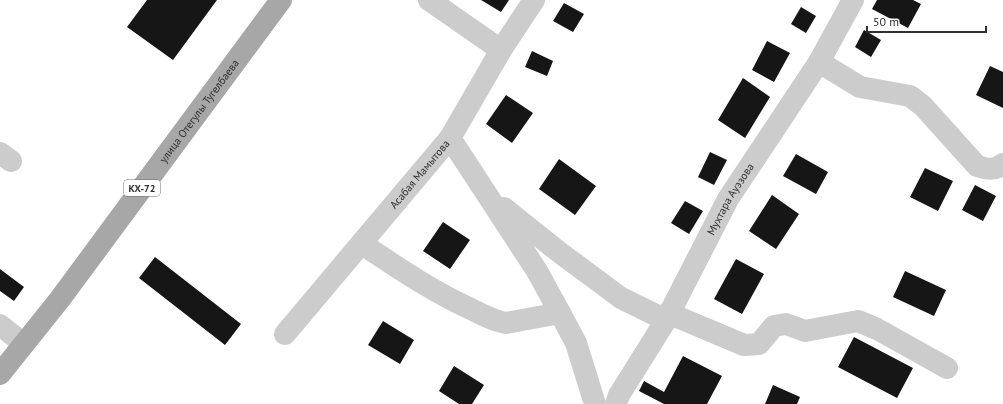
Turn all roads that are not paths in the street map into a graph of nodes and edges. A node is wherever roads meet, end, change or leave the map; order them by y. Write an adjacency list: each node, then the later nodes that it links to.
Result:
1 (281, 0): 15 (main road, улица Отегулы Тугелбаева / КХ-72)
2 (429, 0): 5 (street)
3 (534, 0): 5 (street, Асабая Мамытова)
4 (853, 0): 6 (street, Мухтара Ауэзова)
5 (501, 50): 7 (street, Асабая Мамытова)
6 (819, 62): 8 (street); 12 (street, Мухтара Ауэзова)
7 (450, 138): 9 (street); 10 (street, Асабая Мамытова)
8 (1003, 164)
9 (488, 196): 11 (street); 12 (street)
10 (362, 244): 11 (street); 14 (street, Асабая Мамытова)
11 (560, 313): 18 (street)
12 (667, 316): 16 (street); 19 (street, Мухтара Ауэзова)
13 (0, 325): 15 (street)
14 (285, 334)
15 (24, 344): 17 (main road, улица Отегулы Тугелбаева / КХ-72)
16 (947, 368)
17 (0, 374)
18 (596, 404)
19 (616, 404)

